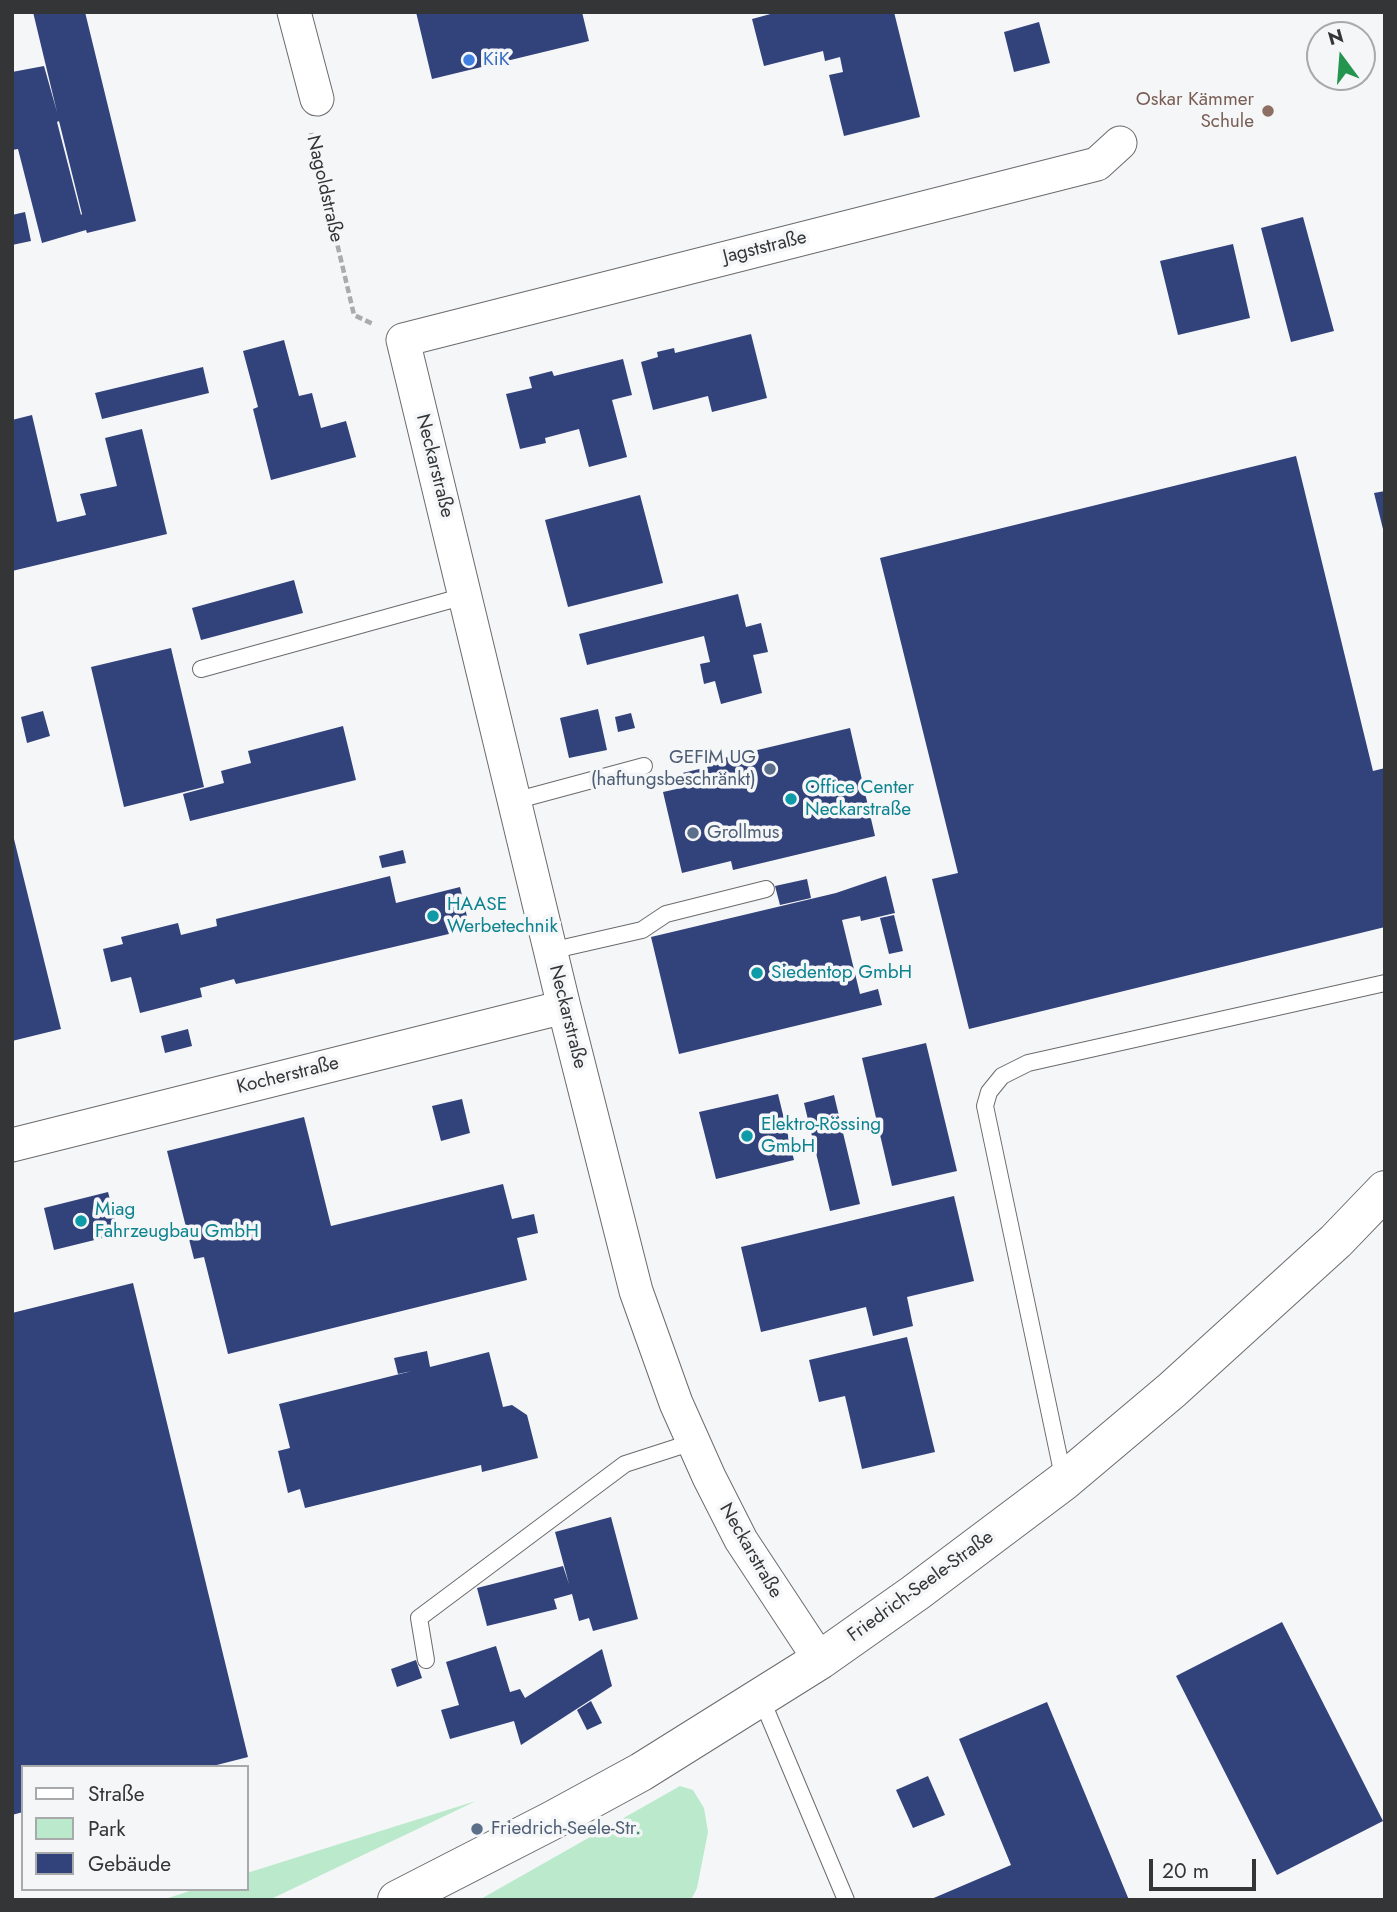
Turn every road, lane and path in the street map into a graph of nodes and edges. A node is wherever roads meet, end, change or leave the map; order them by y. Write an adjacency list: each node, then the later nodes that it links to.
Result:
1 (294, 12): 2 (street)
2 (317, 99): 4 (path, Nagoldstraße)
3 (1120, 143): 4 (street, Jagststraße)
4 (403, 340): 5 (street, Neckarstraße)
5 (465, 596): 6 (lane); 8 (street, Neckarstraße)
6 (201, 669)
7 (644, 766): 8 (lane)
8 (514, 801): 10 (street, Neckarstraße)
9 (766, 889): 10 (lane)
10 (550, 951): 12 (street, Neckarstraße)
11 (1385, 983): 16 (lane)
12 (564, 1007): 13 (street, Kocherstraße); 15 (street, Neckarstraße)
13 (12, 1145)
14 (1385, 1190): 16 (street, Friedrich-Seele-Straße)
15 (693, 1442): 17 (lane); 18 (street, Neckarstraße)
16 (1064, 1481): 18 (street, Friedrich-Seele-Straße)
17 (426, 1660)
18 (820, 1660): 19 (street, Friedrich-Seele-Straße)
19 (761, 1698): 20 (street, Friedrich-Seele-Straße); 21 (lane)
20 (397, 1900)
21 (846, 1900)

